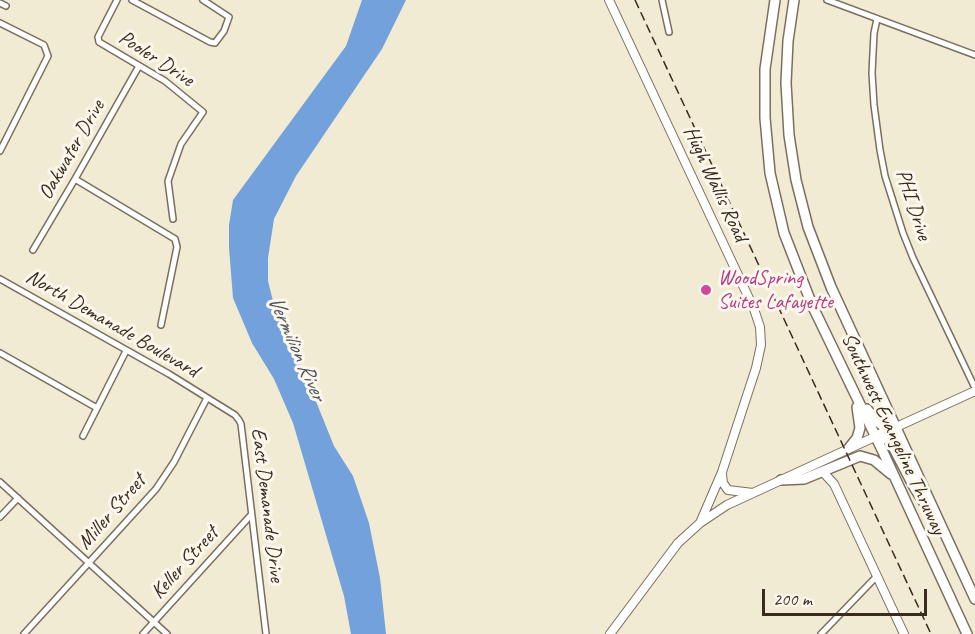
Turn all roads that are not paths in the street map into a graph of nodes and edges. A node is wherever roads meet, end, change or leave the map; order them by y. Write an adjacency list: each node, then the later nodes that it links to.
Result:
1 (117, 0): 13 (street, Pooler Drive)
2 (132, 0): 3 (street)
3 (202, 0)
4 (609, 0): 31 (street, Hugh Wallis Road)
5 (662, 0): 11 (street)
6 (775, 0): 22 (highway, Southwest Evangeline Thruway)
7 (794, 0): 27 (highway)
8 (827, 0): 9 (street)
9 (877, 19): 12 (street); 23 (street, PHI Drive)
10 (0, 22): 14 (street)
11 (669, 32)
12 (975, 55)
13 (139, 66): 15 (street, Oakwater Drive); 16 (street, Pooler Drive)
14 (0, 151)
15 (75, 179): 17 (street, Oakwater Drive); 19 (street)
16 (173, 219)
17 (33, 250)
18 (0, 279): 20 (street, North Demanade Boulevard)
19 (161, 325)
20 (126, 351): 24 (street, North Demanade Boulevard); 26 (street)
21 (0, 353): 26 (street)
22 (844, 370): 25 (highway, Southwest Evangeline Thruway); 29 (highway)
23 (975, 389): 27 (street)
24 (207, 398): 39 (street, East Demanade Drive); 43 (street, Miller Street)
25 (857, 398): 27 (highway, Southwest Evangeline Thruway); 27 (highway)
26 (98, 408): 28 (street)
27 (885, 431): 29 (street); 33 (highway, Southwest Evangeline Thruway); 42 (highway); 42 (highway)
28 (83, 436)
29 (849, 448): 34 (street)
30 (835, 467): 32 (highway); 33 (highway); 36 (street)
31 (722, 472): 37 (street); 41 (street, Hugh Wallis Road)
32 (823, 472): 34 (highway); 36 (street)
33 (894, 477): 54 (highway, Southwest Evangeline Thruway)
34 (781, 480): 37 (street)
35 (0, 482): 38 (street)
36 (834, 483): 44 (street)
37 (755, 493): 41 (street)
38 (18, 498): 40 (street); 43 (street)
39 (251, 515): 46 (street, Keller Street); 50 (street, East Demanade Drive)
40 (0, 517)
41 (700, 522): 51 (street)
42 (949, 542): 45 (highway)
43 (89, 563): 46 (street); 47 (street, Miller Street)
44 (877, 576): 52 (street); 53 (street)
45 (975, 599)
46 (154, 622): 48 (street, Keller Street); 49 (street)
47 (24, 634)
48 (143, 634)
49 (167, 634)
50 (266, 634)
51 (610, 634)
52 (821, 634)
53 (904, 634)
54 (967, 634)

